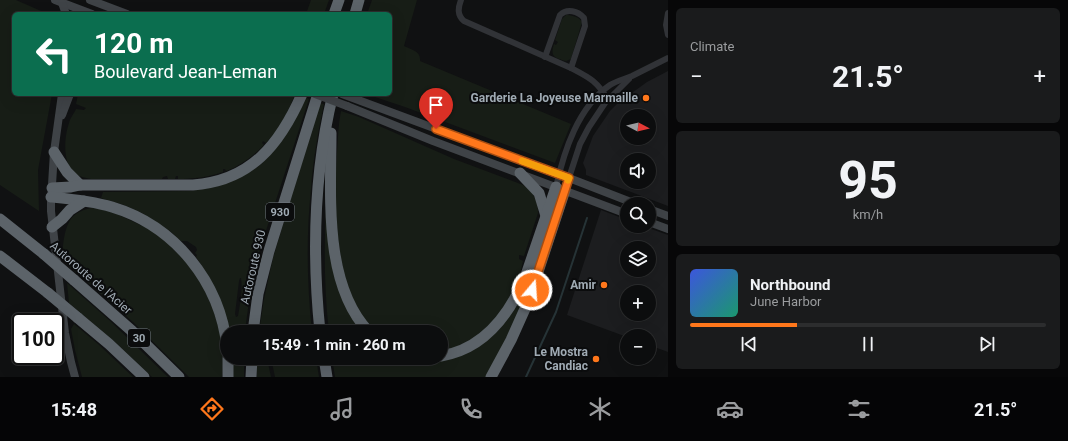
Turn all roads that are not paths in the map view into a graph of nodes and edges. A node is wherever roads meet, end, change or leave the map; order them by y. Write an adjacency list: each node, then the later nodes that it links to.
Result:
1 (89, 0): 7 (street); 10 (street)
2 (339, 0): 13 (highway)
3 (346, 0): 14 (highway)
4 (359, 0): 15 (highway)
5 (461, 0): 18 (street)
6 (59, 1): 8 (street); 9 (street)
7 (100, 2): 11 (street); 12 (street)
8 (65, 12)
9 (84, 12)
10 (86, 12)
11 (97, 12)
12 (122, 12)
13 (335, 12)
14 (343, 12)
15 (356, 12)
16 (668, 13): 17 (street)
17 (668, 35)
18 (545, 57): 20 (street); 20 (street)
19 (668, 58): 21 (street)
20 (572, 68): 22 (street)
21 (632, 76): 22 (street); 30 (street)
22 (603, 91): 30 (street); 34 (street)
23 (62, 96): 31 (street)
24 (69, 96): 31 (street)
25 (301, 96): 36 (highway)
26 (315, 96): 51 (highway, Autoroute 930 / 930)
27 (321, 96): 33 (street, bridge)
28 (349, 96): 34 (street)
29 (332, 98): 52 (highway); 53 (highway)
30 (608, 100): 35 (street)
31 (57, 129): 32 (street)
32 (54, 152): 36 (highway); 38 (street)
33 (520, 173): 37 (street); 43 (highway)
34 (559, 174): 35 (street); 37 (street)
35 (569, 178): 37 (street); 39 (street)
36 (80, 185): 38 (highway)
37 (560, 188): 41 (street); 43 (highway); 64 (highway)
38 (52, 192): 40 (highway); 47 (street)
39 (620, 198)
40 (84, 201): 47 (highway); 50 (highway)
41 (620, 211)
42 (656, 212): 44 (street)
43 (546, 216): 54 (highway)
44 (668, 216)
45 (0, 219): 60 (highway, Autoroute de l'Acier / 30, bridge)
46 (656, 225): 48 (street)
47 (52, 227): 58 (street)
48 (668, 229)
49 (0, 256): 59 (highway, 30, bridge)
50 (223, 325)
51 (254, 325)
52 (320, 325)
53 (364, 325)
54 (448, 354)
55 (228, 365): 61 (highway)
56 (252, 365): 62 (highway)
57 (325, 365): 63 (highway)
58 (75, 377)
59 (144, 377)
60 (179, 377)
61 (228, 377)
62 (252, 377)
63 (327, 377)
64 (491, 377)

